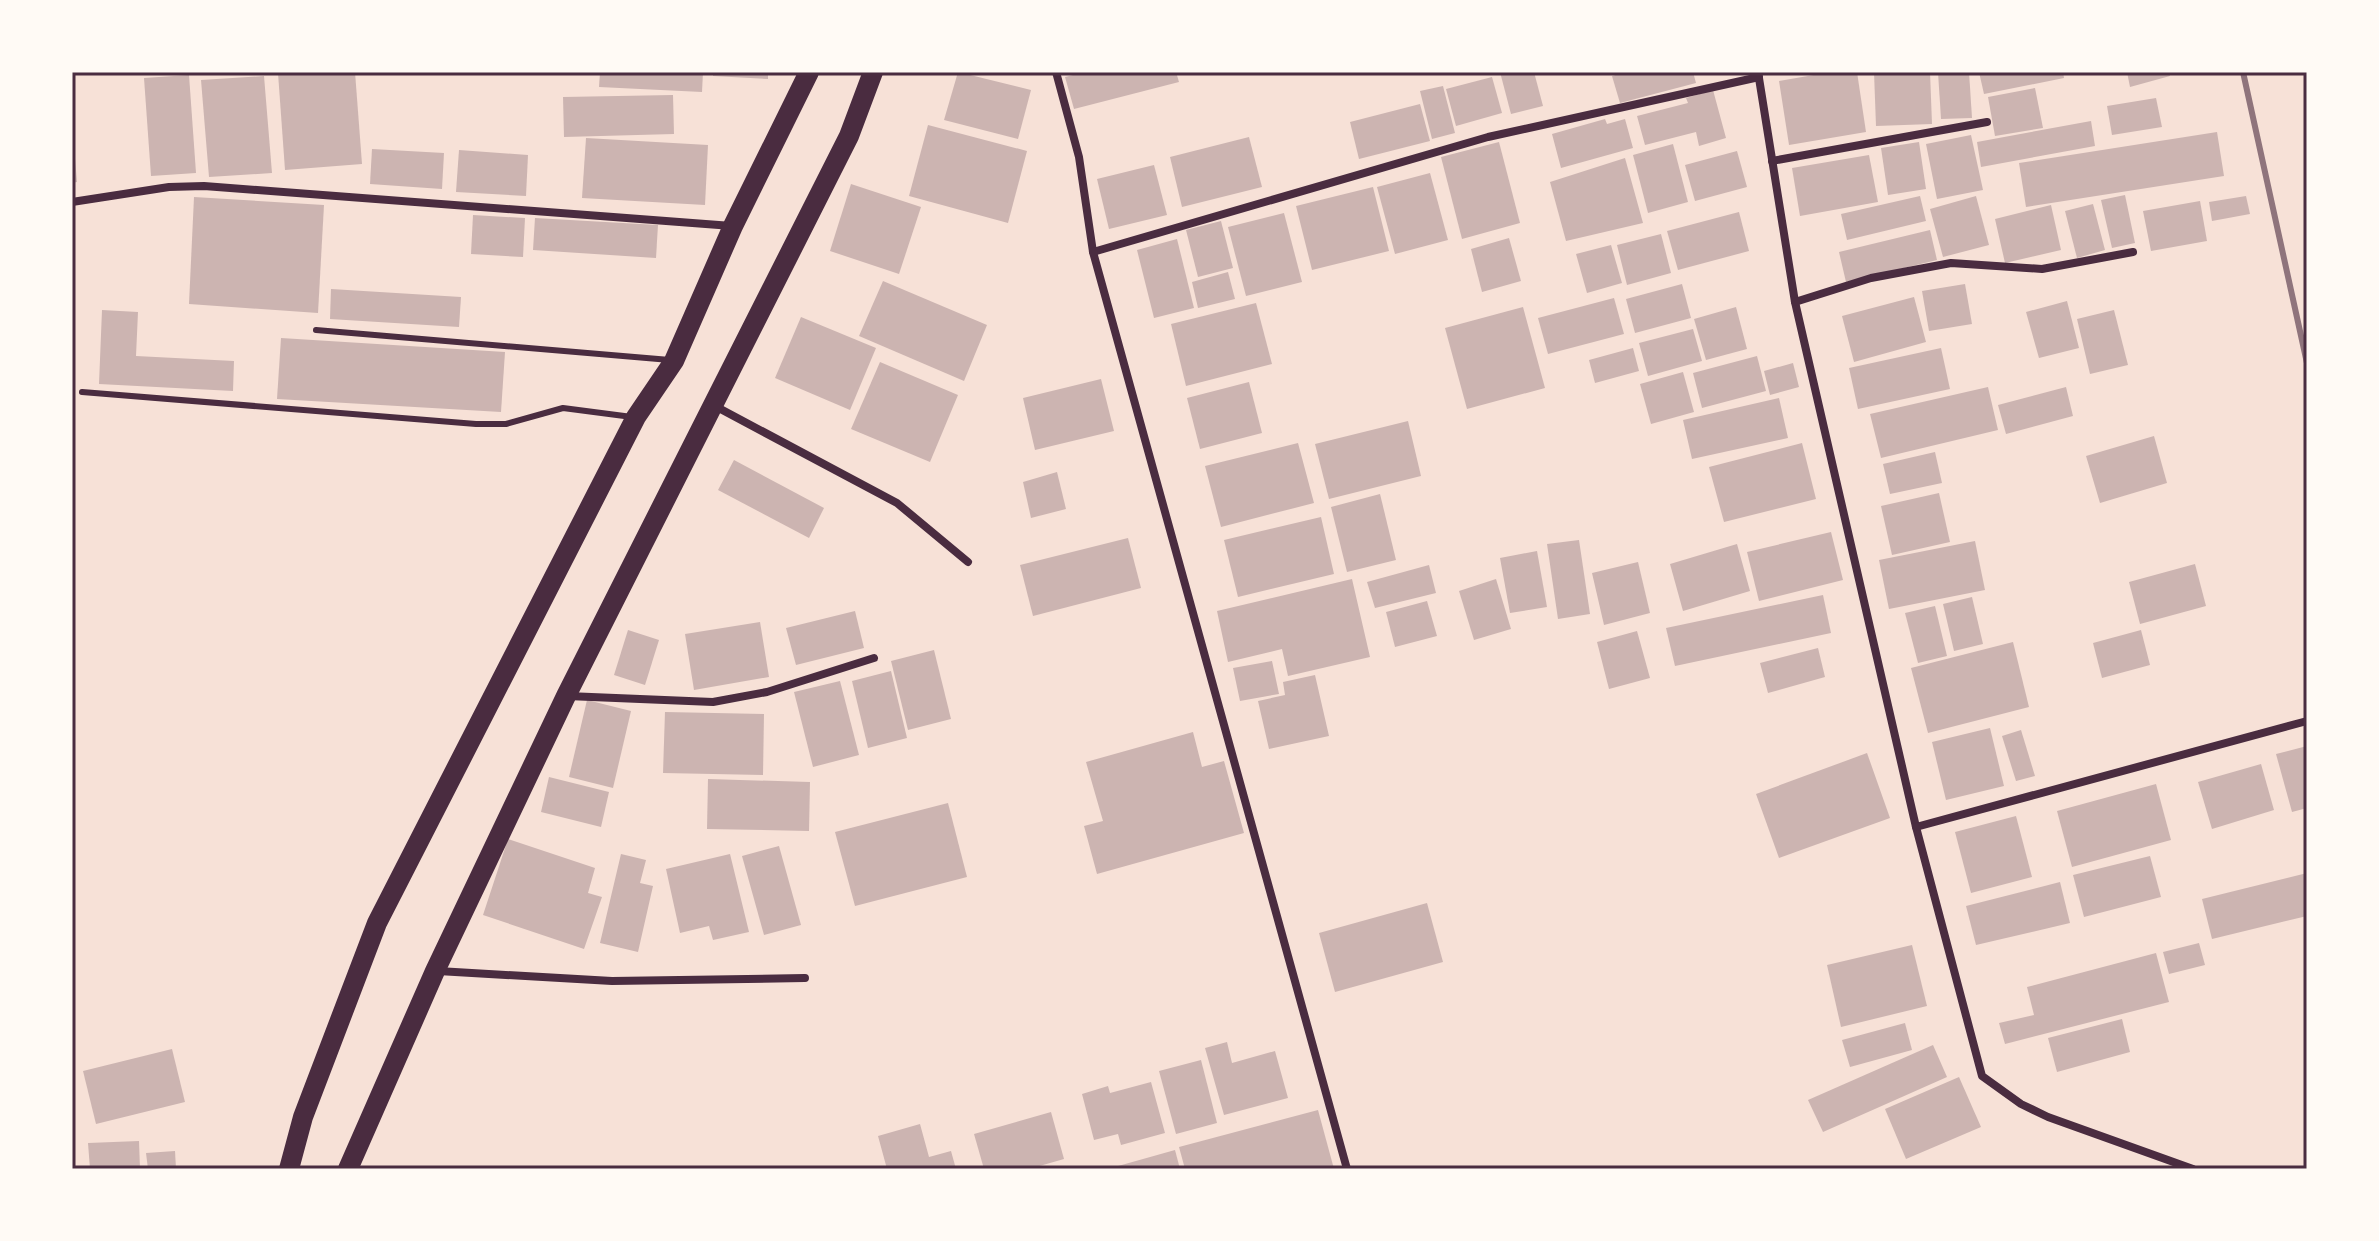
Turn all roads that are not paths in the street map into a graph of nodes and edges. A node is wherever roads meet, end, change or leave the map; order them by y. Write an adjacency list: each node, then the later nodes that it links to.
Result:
1 (809, 72): 8 (main road)
2 (873, 72): 15 (main road)
3 (1056, 72): 9 (street)
4 (1758, 74): 6 (street); 9 (street)
5 (1987, 122): 6 (street)
6 (1772, 161): 11 (street)
7 (72, 202): 8 (street)
8 (733, 226): 13 (main road)
9 (1093, 252): 26 (street)
10 (2133, 252): 11 (street)
11 (1795, 302): 21 (street)
12 (316, 330): 13 (lane)
13 (674, 361): 16 (main road)
14 (82, 392): 16 (lane)
15 (713, 405): 17 (street); 19 (main road)
16 (636, 417): 24 (main road)
17 (968, 562)
18 (874, 658): 19 (street)
19 (566, 696): 22 (main road)
20 (2307, 721): 21 (street)
21 (1916, 827): 27 (street)
22 (435, 971): 23 (street); 25 (main road)
23 (805, 978)
24 (289, 1169)
25 (348, 1169)
26 (1347, 1169)
27 (2193, 1169)

